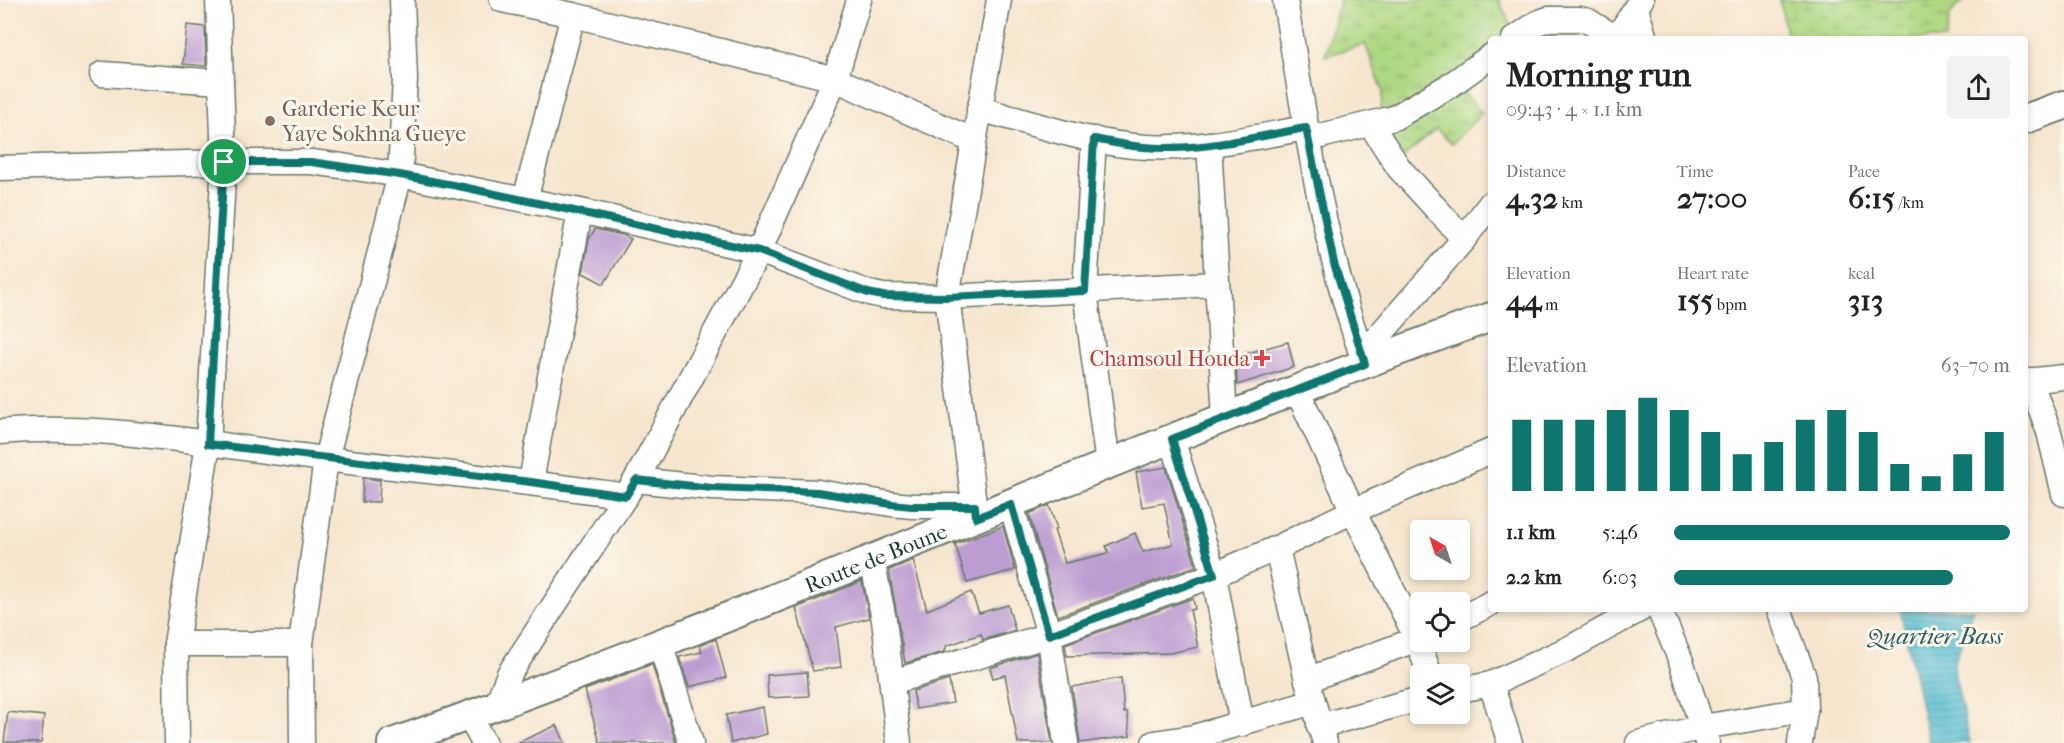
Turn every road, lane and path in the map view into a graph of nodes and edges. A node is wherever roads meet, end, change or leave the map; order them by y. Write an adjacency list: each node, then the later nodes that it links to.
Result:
1 (218, 0): 16 (street)
2 (402, 0): 27 (street)
3 (502, 0): 8 (street)
4 (859, 0): 15 (street)
5 (999, 0): 18 (street)
6 (1285, 0): 21 (street)
7 (1639, 4): 11 (street); 12 (street)
8 (573, 15): 15 (street); 28 (street)
9 (1518, 36): 10 (street)
10 (1611, 36)
11 (1618, 36)
12 (1644, 36)
13 (1488, 58): 20 (street)
14 (102, 74): 16 (street)
15 (835, 79): 23 (street); 32 (street)
16 (221, 82): 25 (street)
17 (2064, 105): 19 (street)
18 (979, 109): 22 (street); 23 (street)
19 (2028, 118)
20 (1371, 125): 21 (street); 31 (street)
21 (1307, 133): 24 (street); 37 (street)
22 (1094, 139): 24 (street); 34 (street)
23 (974, 141): 35 (street)
24 (1209, 144): 33 (street)
25 (224, 162): 26 (street); 27 (street); 45 (street)
26 (0, 168)
27 (400, 175): 28 (street); 47 (street)
28 (525, 200): 30 (street)
29 (1488, 207): 31 (street)
30 (580, 211): 32 (street); 49 (street)
31 (1464, 239): 37 (street)
32 (759, 251): 35 (street); 50 (street)
33 (1216, 284): 34 (street); 42 (street)
34 (1085, 291): 35 (street); 48 (street)
35 (947, 297): 54 (street)
36 (1488, 322): 37 (street, Route de Boune)
37 (1364, 360): 41 (street, Route de Boune)
38 (2064, 377): 39 (street)
39 (2028, 380)
40 (2028, 382): 51 (street)
41 (1297, 390): 42 (street, Route de Boune); 53 (street)
42 (1225, 418): 44 (street, Route de Boune)
43 (0, 432): 45 (street)
44 (1172, 439): 48 (street, Route de Boune); 57 (street)
45 (208, 444): 47 (street); 67 (street)
46 (1488, 452): 53 (street)
47 (326, 459): 49 (street); 68 (street)
48 (1108, 465): 52 (street, Route de Boune)
49 (531, 482): 50 (street)
50 (631, 488): 54 (street); 74 (street)
51 (2064, 494)
52 (1011, 504): 54 (street, Route de Boune); 64 (street)
53 (1353, 511): 55 (street); 63 (street)
54 (976, 512): 56 (street, Route de Boune)
55 (1277, 548): 57 (street); 72 (street)
56 (872, 559): 65 (street, Route de Boune); 69 (street)
57 (1214, 575): 64 (street); 77 (street)
58 (1488, 605): 62 (street)
59 (1636, 612): 70 (street)
60 (1660, 612): 79 (street)
61 (1780, 612): 75 (street)
62 (1470, 614)
63 (1410, 622)
64 (1049, 635): 69 (street); 87 (street)
65 (660, 643): 74 (street, Route de Boune); 85 (street)
66 (1410, 643): 72 (street)
67 (176, 644): 68 (street); 81 (street)
68 (301, 644): 82 (street)
69 (892, 682): 86 (street)
70 (1491, 684): 71 (street); 89 (street)
71 (1470, 688)
72 (1310, 691): 77 (street); 78 (street)
73 (1410, 703): 78 (street)
74 (497, 704): 76 (street, Route de Boune)
75 (1805, 710): 79 (street); 91 (street)
76 (469, 716): 83 (street, Route de Boune); 84 (street)
77 (1242, 724): 80 (street)
78 (1322, 734)
79 (1705, 735): 90 (street)
80 (1193, 740): 88 (street)
81 (177, 743)
82 (302, 743)
83 (392, 743)
84 (484, 743)
85 (691, 743)
86 (899, 743)
87 (1066, 743)
88 (1154, 743)
89 (1510, 743)
90 (1638, 743)
91 (1800, 743)

